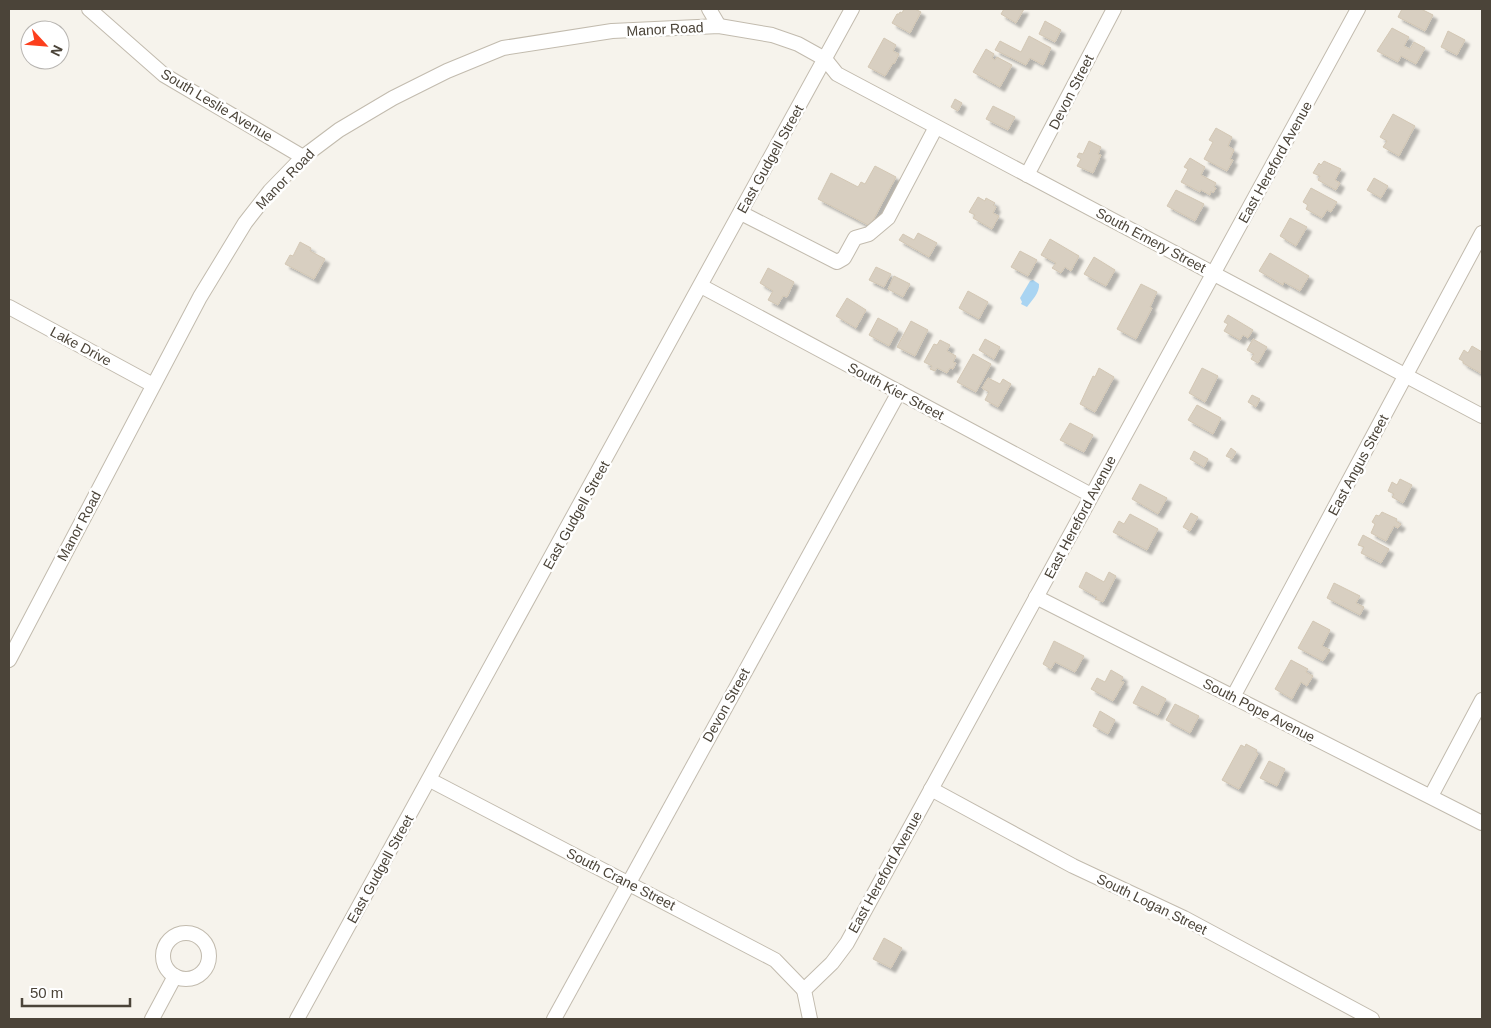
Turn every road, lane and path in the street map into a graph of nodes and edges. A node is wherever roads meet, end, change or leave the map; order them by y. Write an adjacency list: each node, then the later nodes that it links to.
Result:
1 (89, 9): 9 (street, South Leslie Avenue)
2 (709, 9): 6 (street)
3 (852, 9): 7 (street, East Gudgell Street)
4 (1114, 9): 10 (street, Devon Street)
5 (1358, 9): 13 (street, East Hereford Avenue)
6 (719, 26): 7 (street, Manor Road); 9 (street, Manor Road)
7 (825, 59): 8 (street, South Emery Street); 11 (street, East Gudgell Street)
8 (936, 127): 10 (street, South Emery Street); 11 (street)
9 (303, 157): 17 (street, Manor Road)
10 (1028, 175): 13 (street, South Emery Street)
11 (741, 213): 14 (street, East Gudgell Street)
12 (1482, 233): 16 (street, East Angus Street)
13 (1214, 273): 16 (street, South Emery Street); 20 (street, East Hereford Avenue)
14 (701, 286): 18 (street, South Kier Street); 25 (street, East Gudgell Street)
15 (9, 307): 17 (street, Lake Drive)
16 (1406, 376): 19 (street, South Emery Street); 23 (street, East Angus Street)
17 (154, 385): 22 (street, Manor Road)
18 (899, 392): 20 (street, South Kier Street); 29 (street, Devon Street)
19 (1482, 416)
20 (1091, 495): 21 (street, East Hereford Avenue)
21 (1036, 597): 23 (street, South Pope Avenue); 26 (street, East Hereford Avenue)
22 (9, 660)
23 (1233, 697): 27 (street, South Pope Avenue)
24 (1482, 700): 27 (street)
25 (430, 780): 29 (street, South Crane Street); 33 (street, East Gudgell Street)
26 (931, 788): 31 (street, East Hereford Avenue); 36 (street, South Logan Street)
27 (1431, 796): 28 (street, South Pope Avenue)
28 (1482, 823)
29 (628, 883): 31 (street, South Crane Street); 34 (street, Devon Street)
30 (175, 976): 32 (street)
31 (804, 990): 35 (street)
32 (152, 1019)
33 (297, 1019)
34 (554, 1019)
35 (810, 1019)
36 (1372, 1019)

